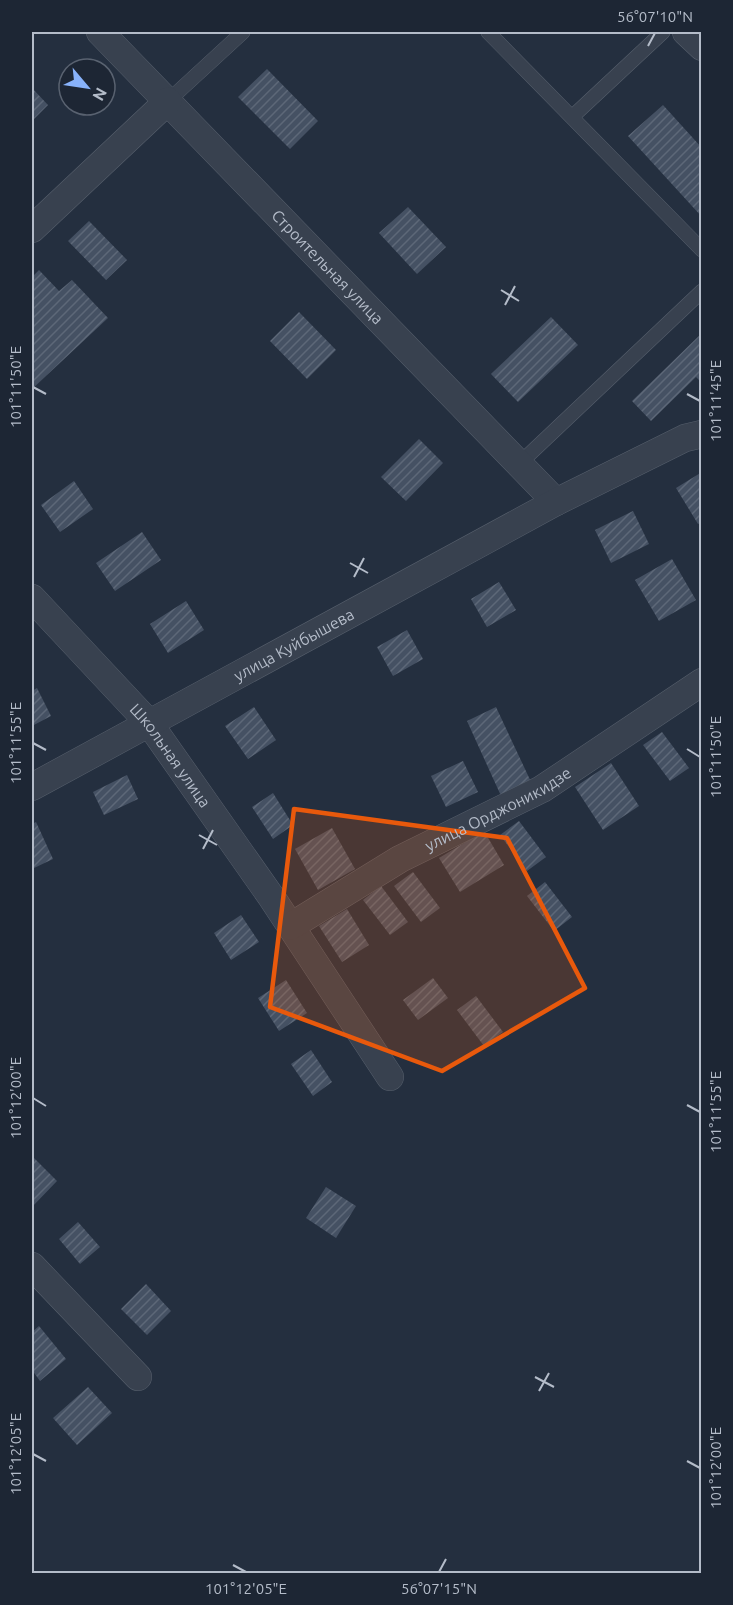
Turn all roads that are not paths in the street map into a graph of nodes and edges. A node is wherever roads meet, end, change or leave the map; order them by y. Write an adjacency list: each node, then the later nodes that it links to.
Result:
1 (100, 32): 7 (street, Строительная улица)
2 (243, 32): 7 (lane)
3 (488, 32): 8 (lane)
4 (663, 32): 8 (lane)
5 (686, 32): 6 (street)
6 (702, 47)
7 (168, 101): 9 (street); 13 (street, Строительная улица)
8 (572, 117): 10 (lane)
9 (32, 229)
10 (702, 250)
11 (702, 291): 13 (lane)
12 (702, 434): 14 (street, улица Куйбышева)
13 (519, 464): 14 (street, Строительная улица)
14 (556, 502): 17 (street, улица Куйбышева)
15 (32, 598): 17 (street, Школьная улица)
16 (702, 682): 19 (street, улица Орджоникидзе)
17 (149, 723): 18 (street, улица Куйбышева); 19 (street, Школьная улица)
18 (32, 787)
19 (291, 926): 20 (street, Школьная улица)
20 (390, 1077)
21 (32, 1266): 22 (street)
22 (138, 1377)

